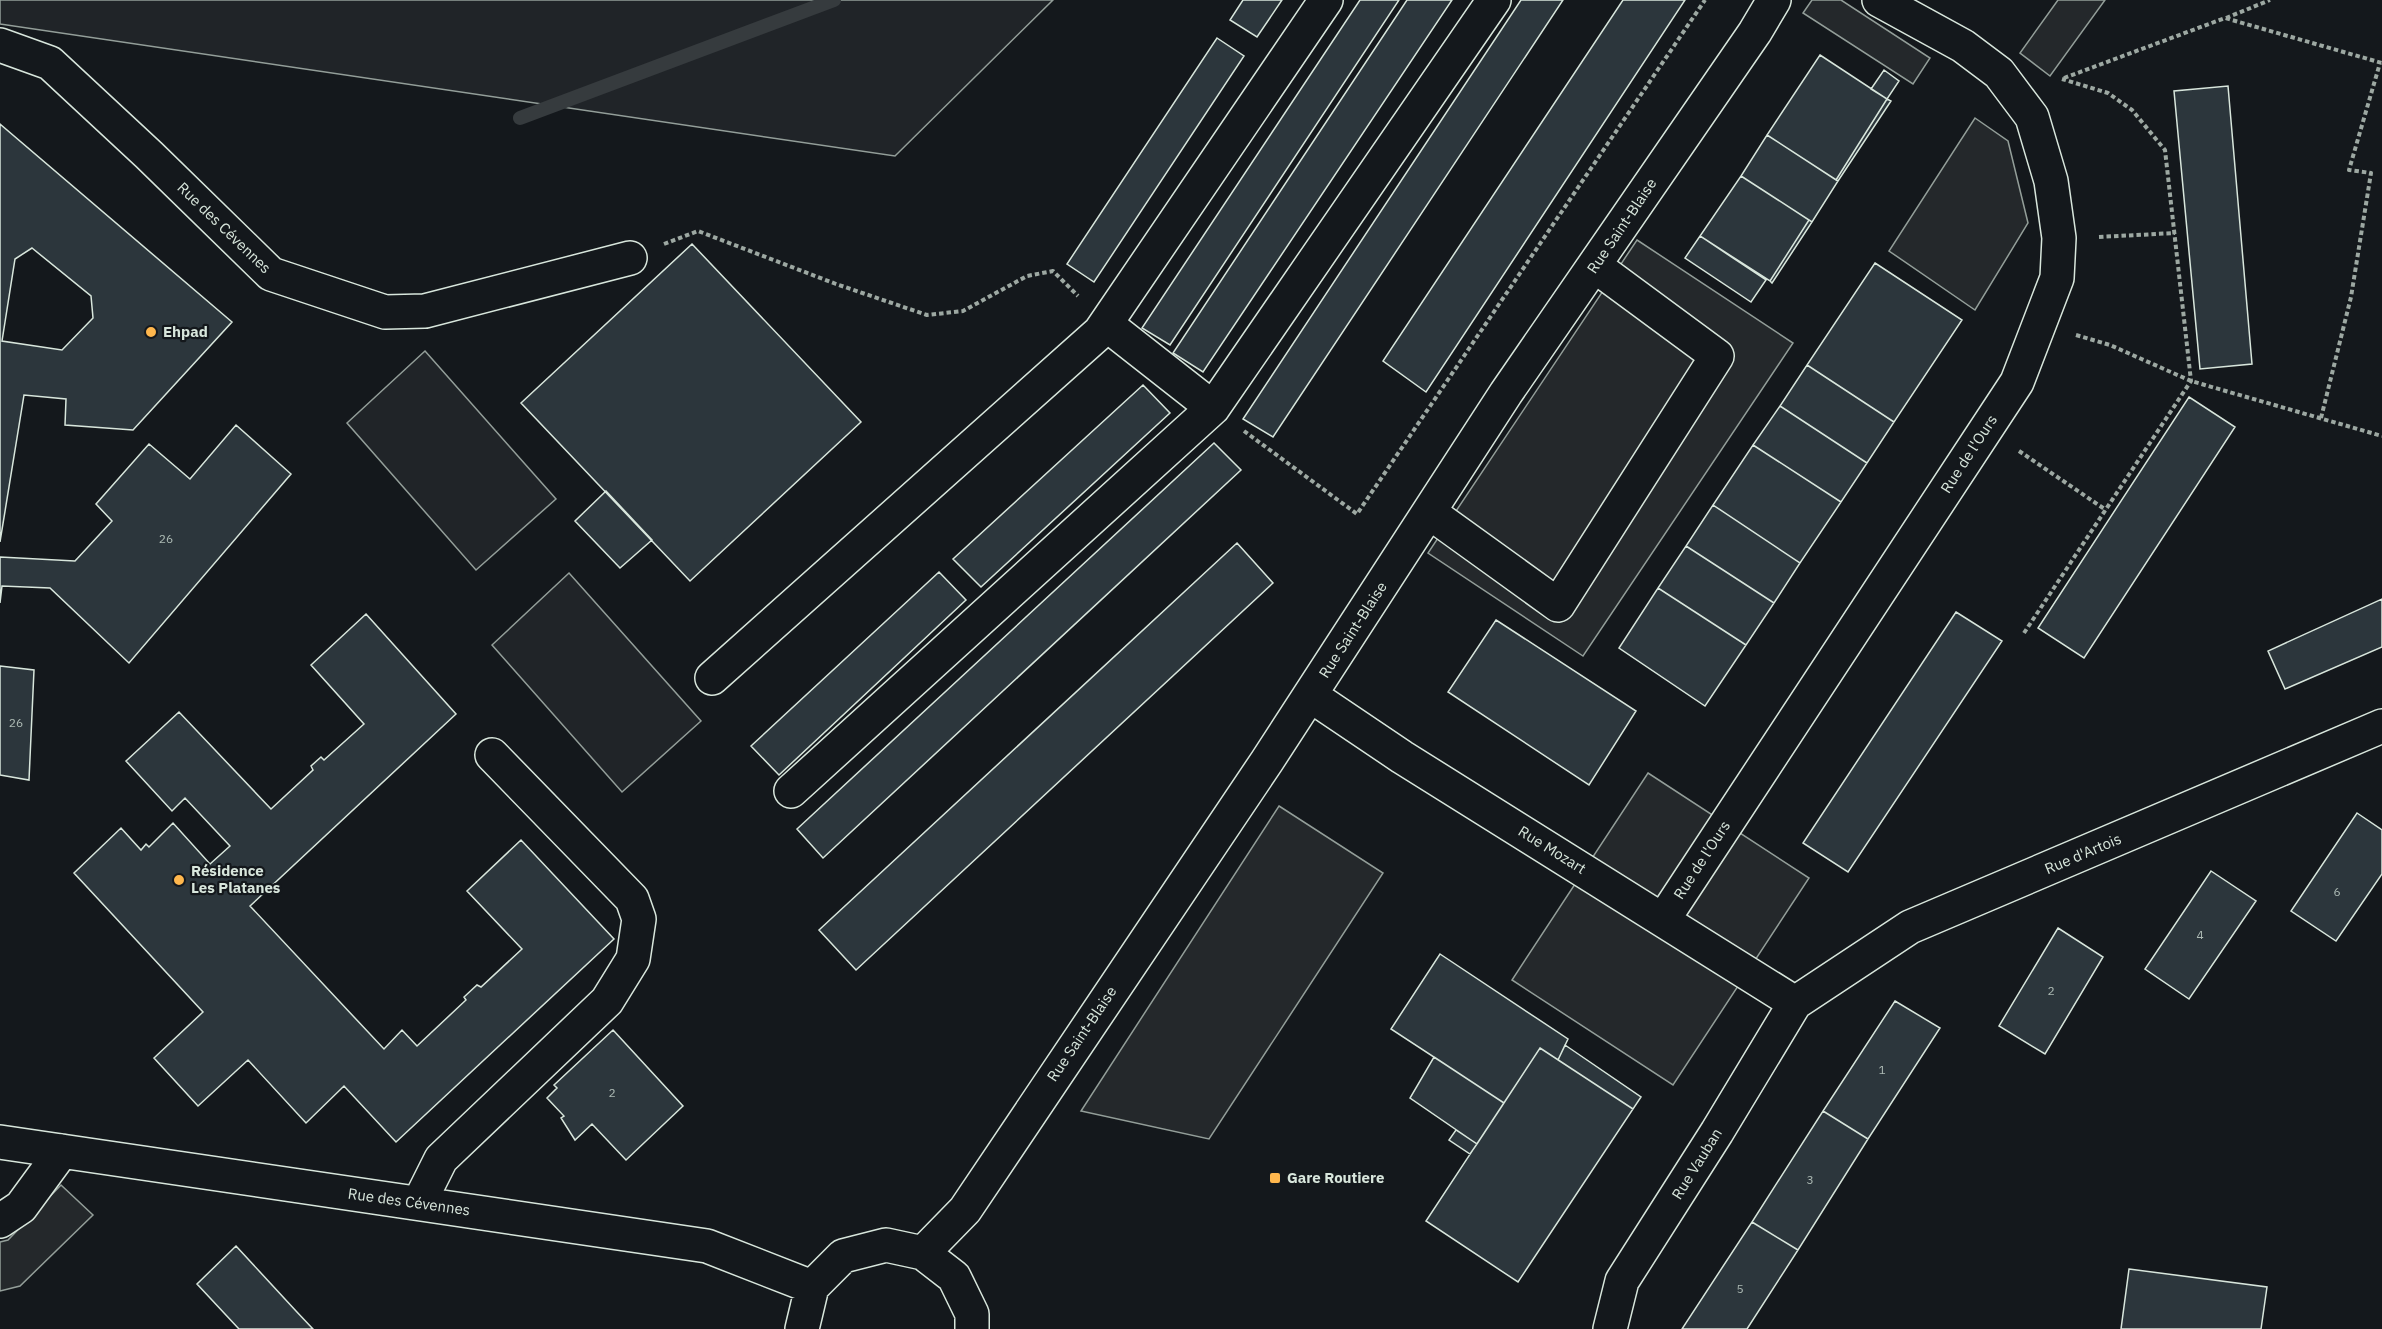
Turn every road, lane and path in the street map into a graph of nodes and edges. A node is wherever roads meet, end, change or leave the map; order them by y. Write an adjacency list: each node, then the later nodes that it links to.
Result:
1 (1326, 0): 16 (street)
2 (1494, 0): 19 (street)
3 (1705, 0): 19 (path)
4 (1774, 0): 15 (street, Rue Saint-Blaise)
5 (1879, 0): 11 (street, Rue de l'Ours)
6 (2270, 0): 7 (path)
7 (2225, 18): 9 (path); 10 (path)
8 (0, 45): 14 (street, Rue des Cévennes)
9 (2381, 63): 20 (path)
10 (2062, 79): 11 (path); 12 (path)
11 (2032, 117): 13 (street, Rue de l'Ours)
12 (2175, 233): 13 (path); 18 (path)
13 (2059, 238): 17 (street, Rue de l'Ours)
14 (630, 258): 16 (path)
15 (1595, 266): 24 (street, Rue Saint-Blaise); 24 (street)
16 (1106, 324): 19 (street); 26 (street)
17 (2039, 324): 18 (path); 21 (street, Rue de l'Ours)
18 (2191, 381): 20 (path); 23 (path)
19 (1213, 408): 30 (street)
20 (2321, 418): 22 (path)
21 (1986, 429): 23 (path); 31 (street, Rue de l'Ours)
22 (2382, 436)
23 (2106, 510): 25 (path)
24 (1429, 512): 27 (street, Rue Saint-Blaise)
25 (2024, 633)
26 (712, 678)
27 (1310, 695): 31 (street, Rue Mozart); 37 (street, Rue Saint-Blaise)
28 (2382, 726): 32 (street, Rue d'Artois)
29 (492, 755): 35 (street)
30 (791, 790)
31 (1663, 920): 32 (street, Rue Mozart)
32 (1795, 1003): 41 (street, Rue Vauban)
33 (0, 1142): 34 (street, Rue des Cévennes)
34 (62, 1151): 35 (street, Rue des Cévennes); 36 (street)
35 (419, 1203): 38 (street, Rue des Cévennes)
36 (0, 1221)
37 (923, 1253): 38 (street); 40 (street)
38 (812, 1287): 39 (street)
39 (802, 1329)
40 (972, 1329)
41 (1610, 1329)

